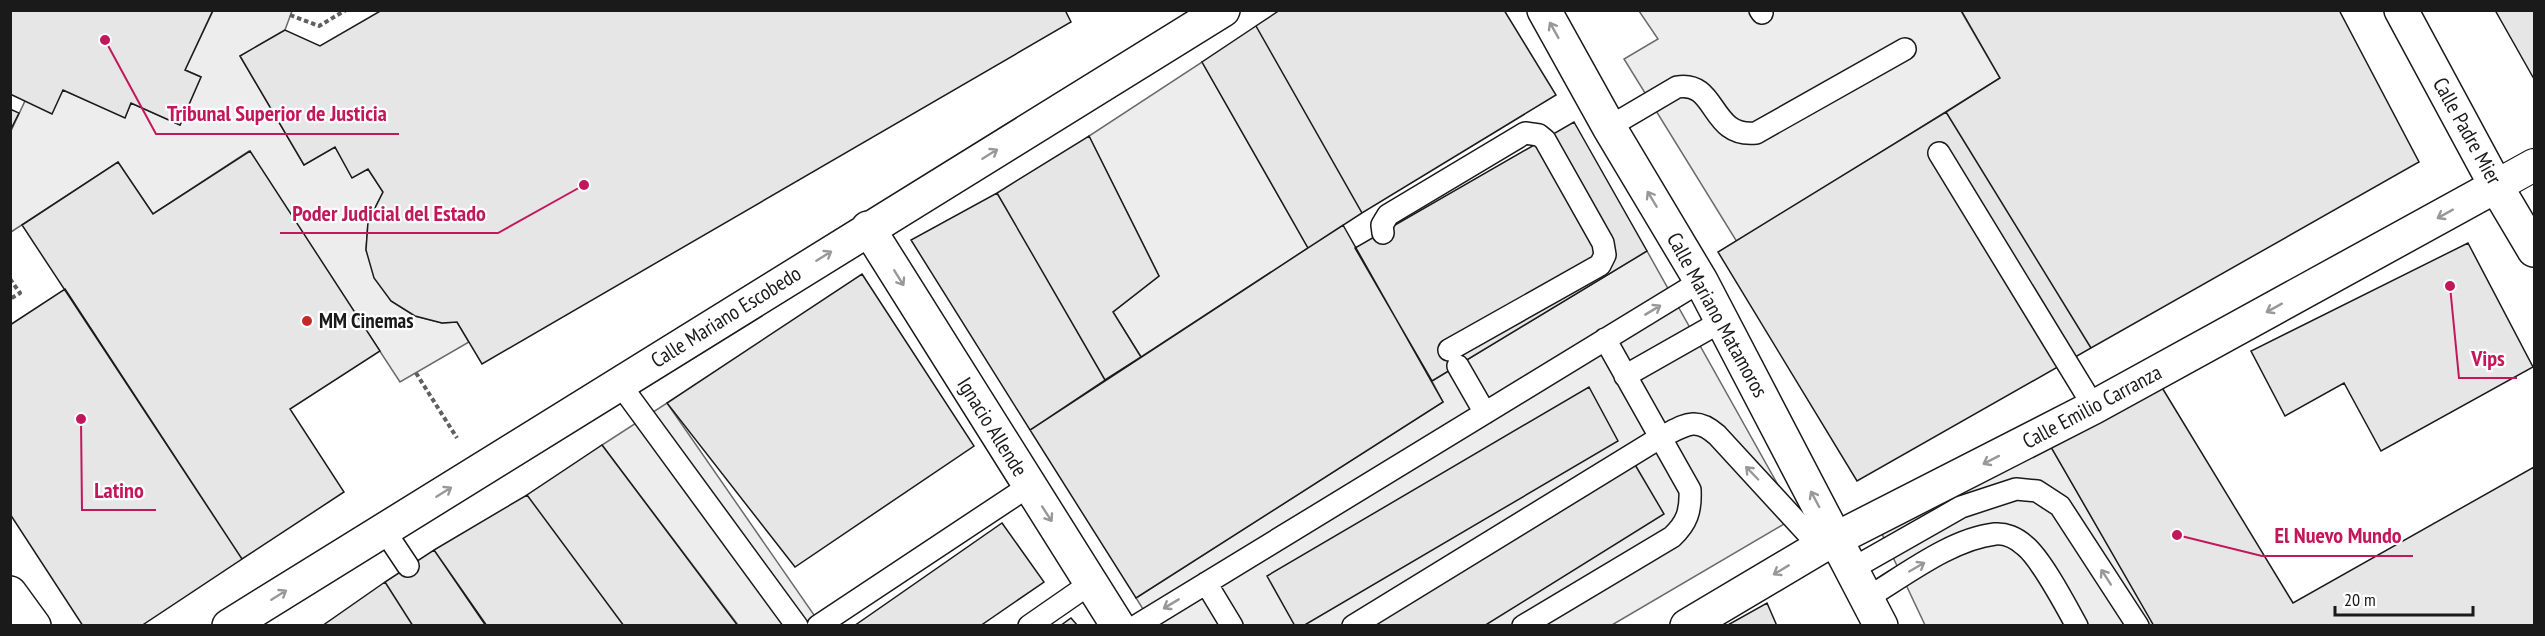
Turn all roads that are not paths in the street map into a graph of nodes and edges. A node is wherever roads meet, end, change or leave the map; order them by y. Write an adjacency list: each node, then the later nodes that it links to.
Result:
1 (1223, 10): 9 (street, Calle Mariano Escobedo, one-way to 1)
2 (1544, 10): 5 (street, Calle Mariano Matamoros, one-way to 2)
3 (2401, 10): 8 (street, Calle Padre Mier)
4 (1905, 48): 5 (lane)
5 (1609, 127): 12 (street, Calle Mariano Matamoros, one-way to 5)
6 (1939, 153): 17 (lane)
7 (2535, 165): 8 (street)
8 (2496, 186): 11 (street, Calle Padre Mier); 17 (street, Calle Emilio Carranza, one-way to 17)
9 (868, 228): 16 (street, Calle Mariano Escobedo, one-way to 9); 20 (street, Ignacio Allende, one-way to 20)
10 (1383, 233): 18 (lane)
11 (2535, 250)
12 (1701, 281): 13 (street, Calle Mariano Matamoros); 14 (lane, one-way to 12)
13 (1722, 321): 15 (lane); 22 (street, Calle Mariano Matamoros, one-way to 13)
14 (1605, 339): 15 (lane); 18 (lane)
15 (1625, 376): 19 (lane)
16 (619, 383): 21 (street, Calle Mariano Escobedo, one-way to 16); 31 (lane)
17 (2094, 407): 22 (street, Calle Emilio Carranza, one-way to 22)
18 (1485, 413): 26 (lane)
19 (1660, 437): 22 (lane, one-way to 19); 37 (lane); 38 (lane)
20 (1029, 486): 25 (street, Ignacio Allende, one-way to 25); 32 (lane)
21 (384, 530): 23 (lane); 30 (street, Calle Mariano Escobedo, one-way to 21)
22 (1828, 543): 24 (street, Calle Mariano Matamoros); 39 (street, Calle Emilio Carranza, one-way to 39)
23 (408, 566)
24 (1852, 568): 28 (street, Calle Mariano Matamoros); 41 (lane, one-way to 24)
25 (1091, 583): 33 (lane); 34 (street, Ignacio Allende)
26 (1206, 584): 35 (lane, one-way to 35); 36 (lane)
27 (10, 593): 29 (street)
28 (1874, 612): 40 (lane, one-way to 40)
29 (34, 626)
30 (229, 626)
31 (797, 626)
32 (818, 626)
33 (1029, 626)
34 (1118, 626)
35 (1136, 626)
36 (1232, 626)
37 (1353, 626)
38 (1523, 626)
39 (1687, 626)
40 (2077, 626)
41 (2138, 626)

